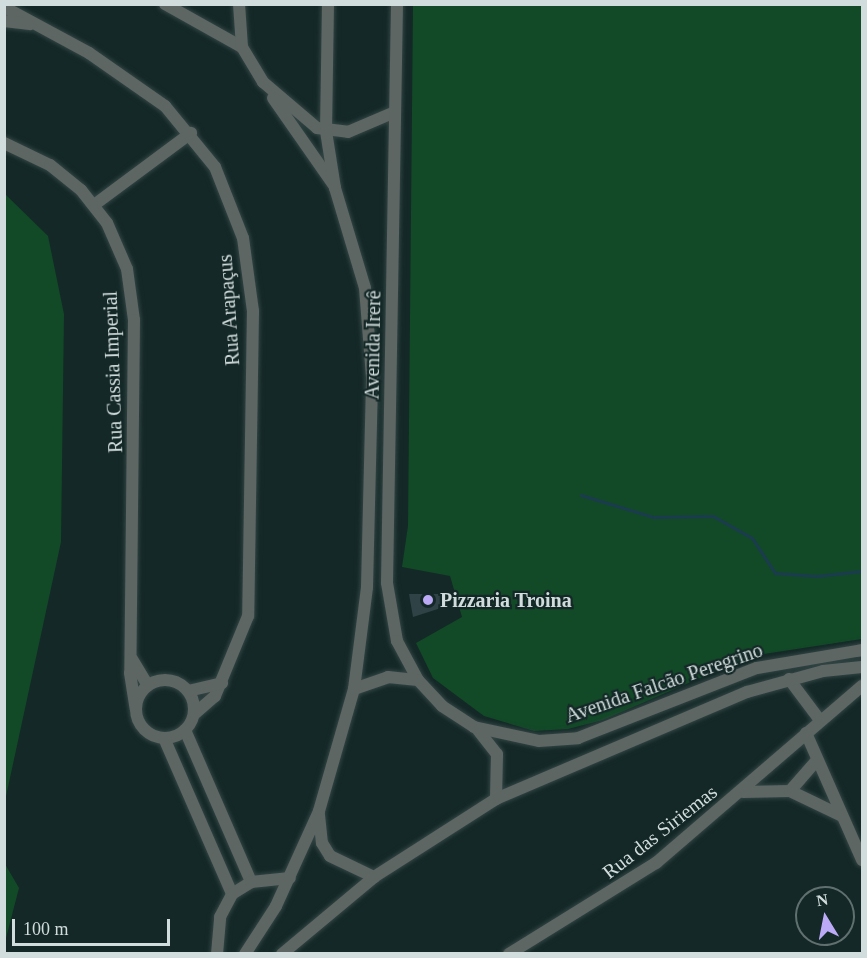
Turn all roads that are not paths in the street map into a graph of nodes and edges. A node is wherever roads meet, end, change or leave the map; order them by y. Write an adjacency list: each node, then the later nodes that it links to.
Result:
1 (165, 4): 8 (street)
2 (239, 4): 8 (street)
3 (328, 4): 11 (street)
4 (397, 4): 10 (street, Avenida Irerê)
5 (4, 8): 7 (street, Rua Arapaçus)
6 (4, 21): 7 (street)
7 (37, 25): 12 (street, Rua Arapaçus)
8 (242, 47): 9 (street)
9 (263, 82): 11 (street); 14 (street)
10 (395, 112): 11 (street); 20 (street, Avenida Irerê)
11 (326, 131): 14 (street)
12 (191, 133): 15 (street); 21 (street, Rua Arapaçus)
13 (4, 143): 15 (street, Rua Cassia Imperial)
14 (335, 188): 24 (street, Avenida Irerê)
15 (94, 205): 17 (street, Rua Cassia Imperial)
16 (862, 650): 29 (street, Avenida Falcão Peregrino)
17 (130, 655): 22 (street); 26 (street, Rua Cassia Imperial)
18 (862, 667): 19 (street, Avenida Falcão Peregrino)
19 (789, 679): 28 (street); 38 (street, Avenida Falcão Peregrino)
20 (418, 680): 24 (street); 29 (street, Avenida Falcão Peregrino)
21 (222, 684): 25 (street); 27 (street, Rua Arapaçus)
22 (148, 686): 25 (street); 26 (street)
23 (862, 686): 28 (street, Rua das Siriemas)
24 (354, 689): 39 (street)
25 (188, 691): 27 (street)
26 (136, 709): 32 (street)
27 (194, 714): 30 (street)
28 (819, 719): 31 (street, Rua das Siriemas)
29 (474, 727): 38 (street)
30 (185, 730): 32 (street); 34 (street)
31 (806, 733): 33 (street); 37 (street, Rua das Siriemas)
32 (164, 738): 35 (street)
33 (815, 762): 36 (street); 40 (street)
34 (205, 780): 35 (street); 44 (street)
35 (189, 787): 45 (street)
36 (790, 791): 37 (street); 40 (street)
37 (743, 792): 49 (street, Rua das Siriemas)
38 (496, 799): 42 (street, Avenida Falcão Peregrino)
39 (319, 811): 42 (street); 43 (street)
40 (842, 816): 41 (street)
41 (862, 860)
42 (374, 877): 48 (street, Avenida Falcão Peregrino)
43 (290, 878): 44 (street); 47 (street)
44 (251, 882): 45 (street)
45 (232, 894): 46 (street)
46 (217, 954)
47 (245, 954)
48 (282, 954)
49 (509, 954)

